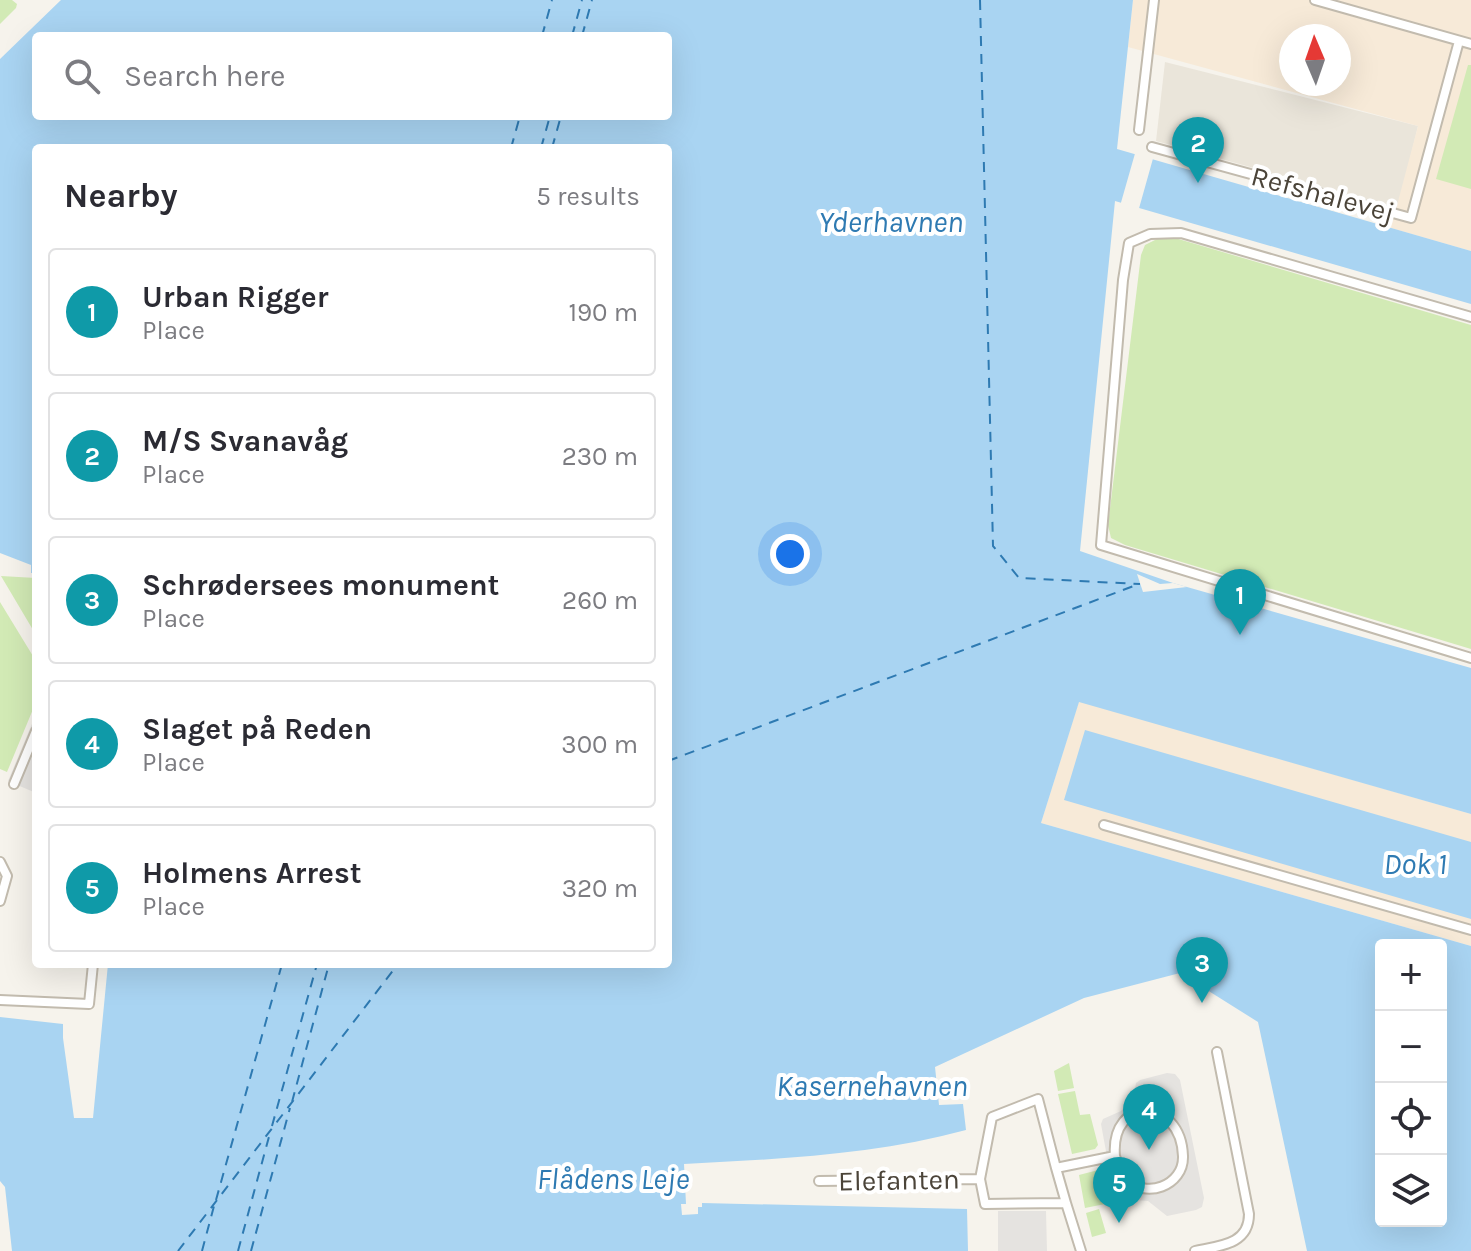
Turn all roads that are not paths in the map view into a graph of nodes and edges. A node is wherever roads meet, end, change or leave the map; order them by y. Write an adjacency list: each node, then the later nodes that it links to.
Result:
1 (1154, 0): 6 (lane)
2 (1315, 0): 3 (lane)
3 (1355, 6): 4 (lane)
4 (1459, 41): 5 (lane); 7 (lane, Refshalevej)
5 (1471, 44)
6 (1139, 130)
7 (1152, 147)
8 (1471, 317): 9 (lane)
9 (1471, 658)
10 (32, 741): 11 (lane)
11 (14, 784)
12 (1104, 825): 15 (lane)
13 (0, 862): 14 (lane)
14 (0, 901)
15 (1471, 930)
16 (93, 968): 17 (lane)
17 (0, 1000)
18 (1217, 1052): 25 (lane)
19 (1115, 1156): 19 (lane); 20 (lane)
20 (1056, 1168): 21 (lane); 23 (lane)
21 (980, 1179): 22 (lane, Elefanten); 23 (lane)
22 (819, 1181)
23 (1066, 1203): 24 (lane)
24 (1081, 1251)
25 (1195, 1251)

